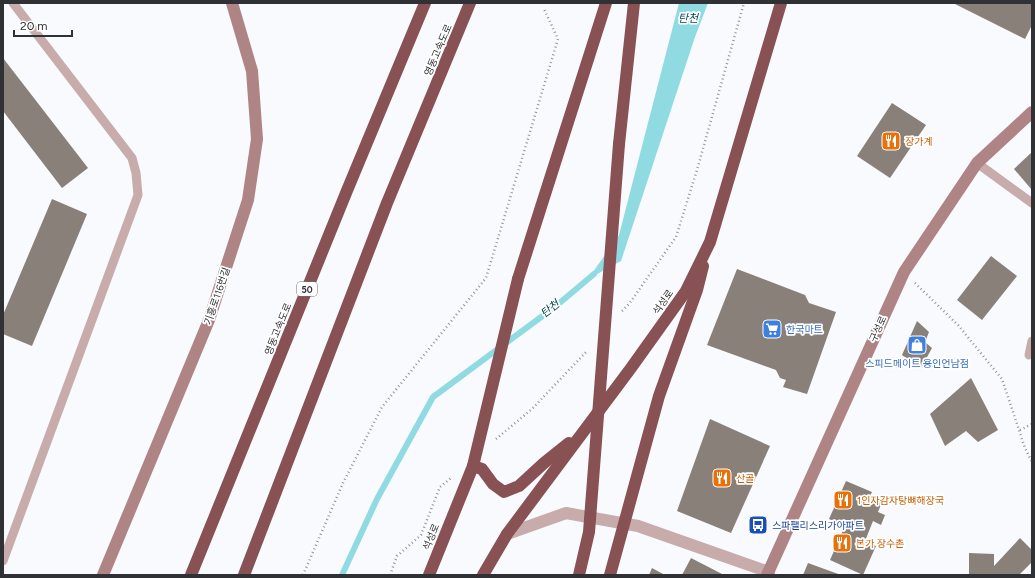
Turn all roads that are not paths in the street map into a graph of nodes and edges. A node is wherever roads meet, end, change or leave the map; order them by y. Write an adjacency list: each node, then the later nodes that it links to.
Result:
1 (13, 3): 18 (lane)
2 (232, 3): 20 (street, 기흥로116번길)
3 (425, 3): 21 (highway, 영동고속도로 / 50)
4 (470, 3): 22 (highway, 영동고속도로)
5 (606, 3): 15 (highway, 석성로, bridge)
6 (634, 3): 25 (highway, bridge)
7 (781, 3): 11 (highway, 석성로)
8 (1032, 112): 9 (street, 구성로)
9 (977, 163): 10 (lane); 19 (street, 구성로)
10 (1032, 203)
11 (710, 242): 14 (highway, 석성로); 16 (highway)
12 (1032, 342): 13 (lane)
13 (1029, 355)
14 (581, 434): 15 (highway); 17 (highway, 석성로)
15 (473, 466): 23 (highway, 석성로)
16 (624, 524): 17 (street); 19 (street); 26 (highway)
17 (507, 534): 24 (highway, 석성로)
18 (3, 561)
19 (768, 573)
20 (103, 575)
21 (191, 575)
22 (244, 575)
23 (429, 575)
24 (483, 575)
25 (579, 575)
26 (610, 575)

